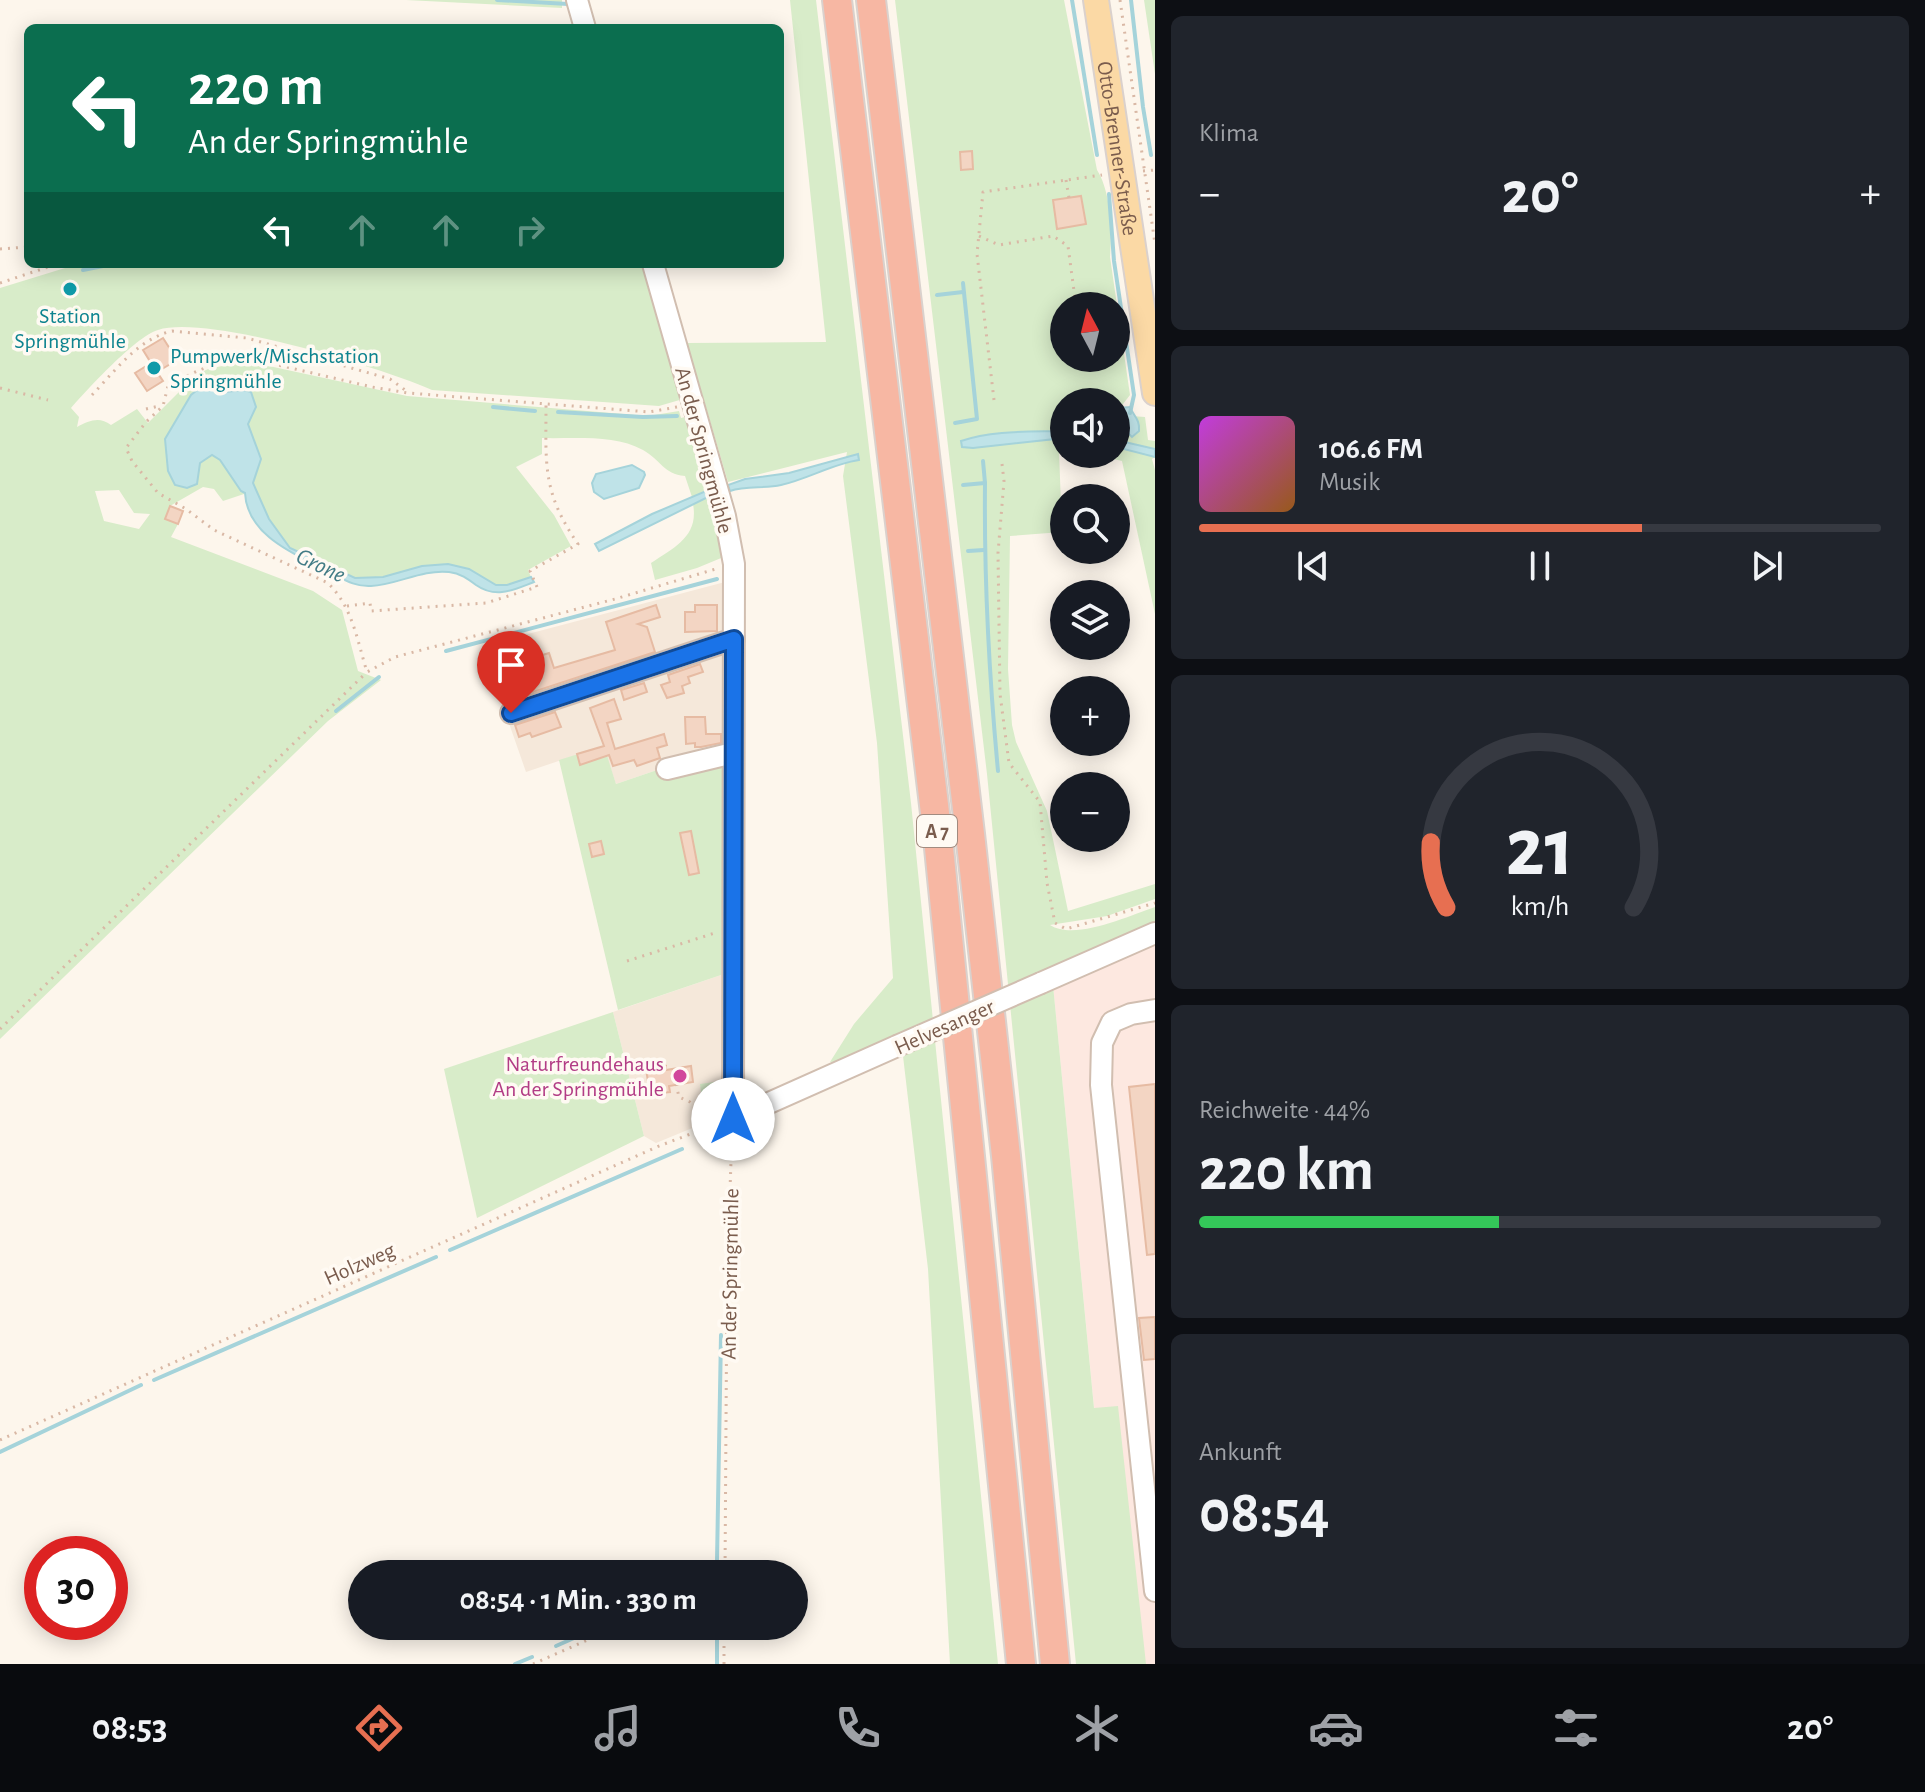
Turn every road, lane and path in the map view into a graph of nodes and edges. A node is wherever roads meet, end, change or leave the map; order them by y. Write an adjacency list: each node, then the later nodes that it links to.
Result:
1 (577, 0): 6 (street)
2 (837, 0): 52 (highway, A 7)
3 (871, 0): 53 (highway, A 7)
4 (1096, 0): 8 (main road, Otto-Brenner-Straße)
5 (1120, 0): 8 (path)
6 (584, 24)
7 (1155, 170): 8 (path)
8 (1132, 172): 9 (path); 12 (path); 21 (main road, Otto-Brenner-Straße)
9 (1066, 180): 10 (path); 11 (path)
10 (1069, 198)
11 (979, 236): 18 (path); 24 (path)
12 (1155, 244)
13 (24, 247): 14 (path)
14 (0, 249)
15 (45, 268): 17 (path)
16 (654, 268): 25 (street, An der Springmühle)
17 (0, 283)
18 (1074, 292)
19 (0, 388): 23 (path)
20 (408, 393): 22 (path); 26 (path); 27 (path)
21 (1155, 393)
22 (92, 395)
23 (48, 400)
24 (994, 400)
25 (692, 402): 26 (path); 30 (street, An der Springmühle)
26 (546, 405): 31 (path)
27 (163, 406): 28 (path); 31 (path)
28 (146, 409)
29 (1002, 464): 37 (path)
30 (734, 564): 32 (street, An der Springmühle); 33 (path)
31 (347, 606): 33 (path)
32 (734, 639): 34 (street); 35 (street, An der Springmühle)
33 (367, 672): 42 (path)
34 (511, 713)
35 (733, 753): 36 (street); 38 (street, An der Springmühle)
36 (667, 769)
37 (1155, 903)
38 (733, 927): 40 (path); 44 (street, An der Springmühle)
39 (1155, 933): 44 (street, Helvesanger, bridge)
40 (627, 961)
41 (1155, 1010): 47 (street)
42 (0, 1029)
43 (676, 1084): 44 (path)
44 (724, 1122): 45 (path, Holzweg); 46 (path, An der Springmühle)
45 (0, 1440)
46 (725, 1560)
47 (1155, 1591)
48 (587, 1640): 50 (path)
49 (724, 1640): 51 (path)
50 (533, 1664)
51 (724, 1664)
52 (1021, 1664)
53 (1055, 1664)

